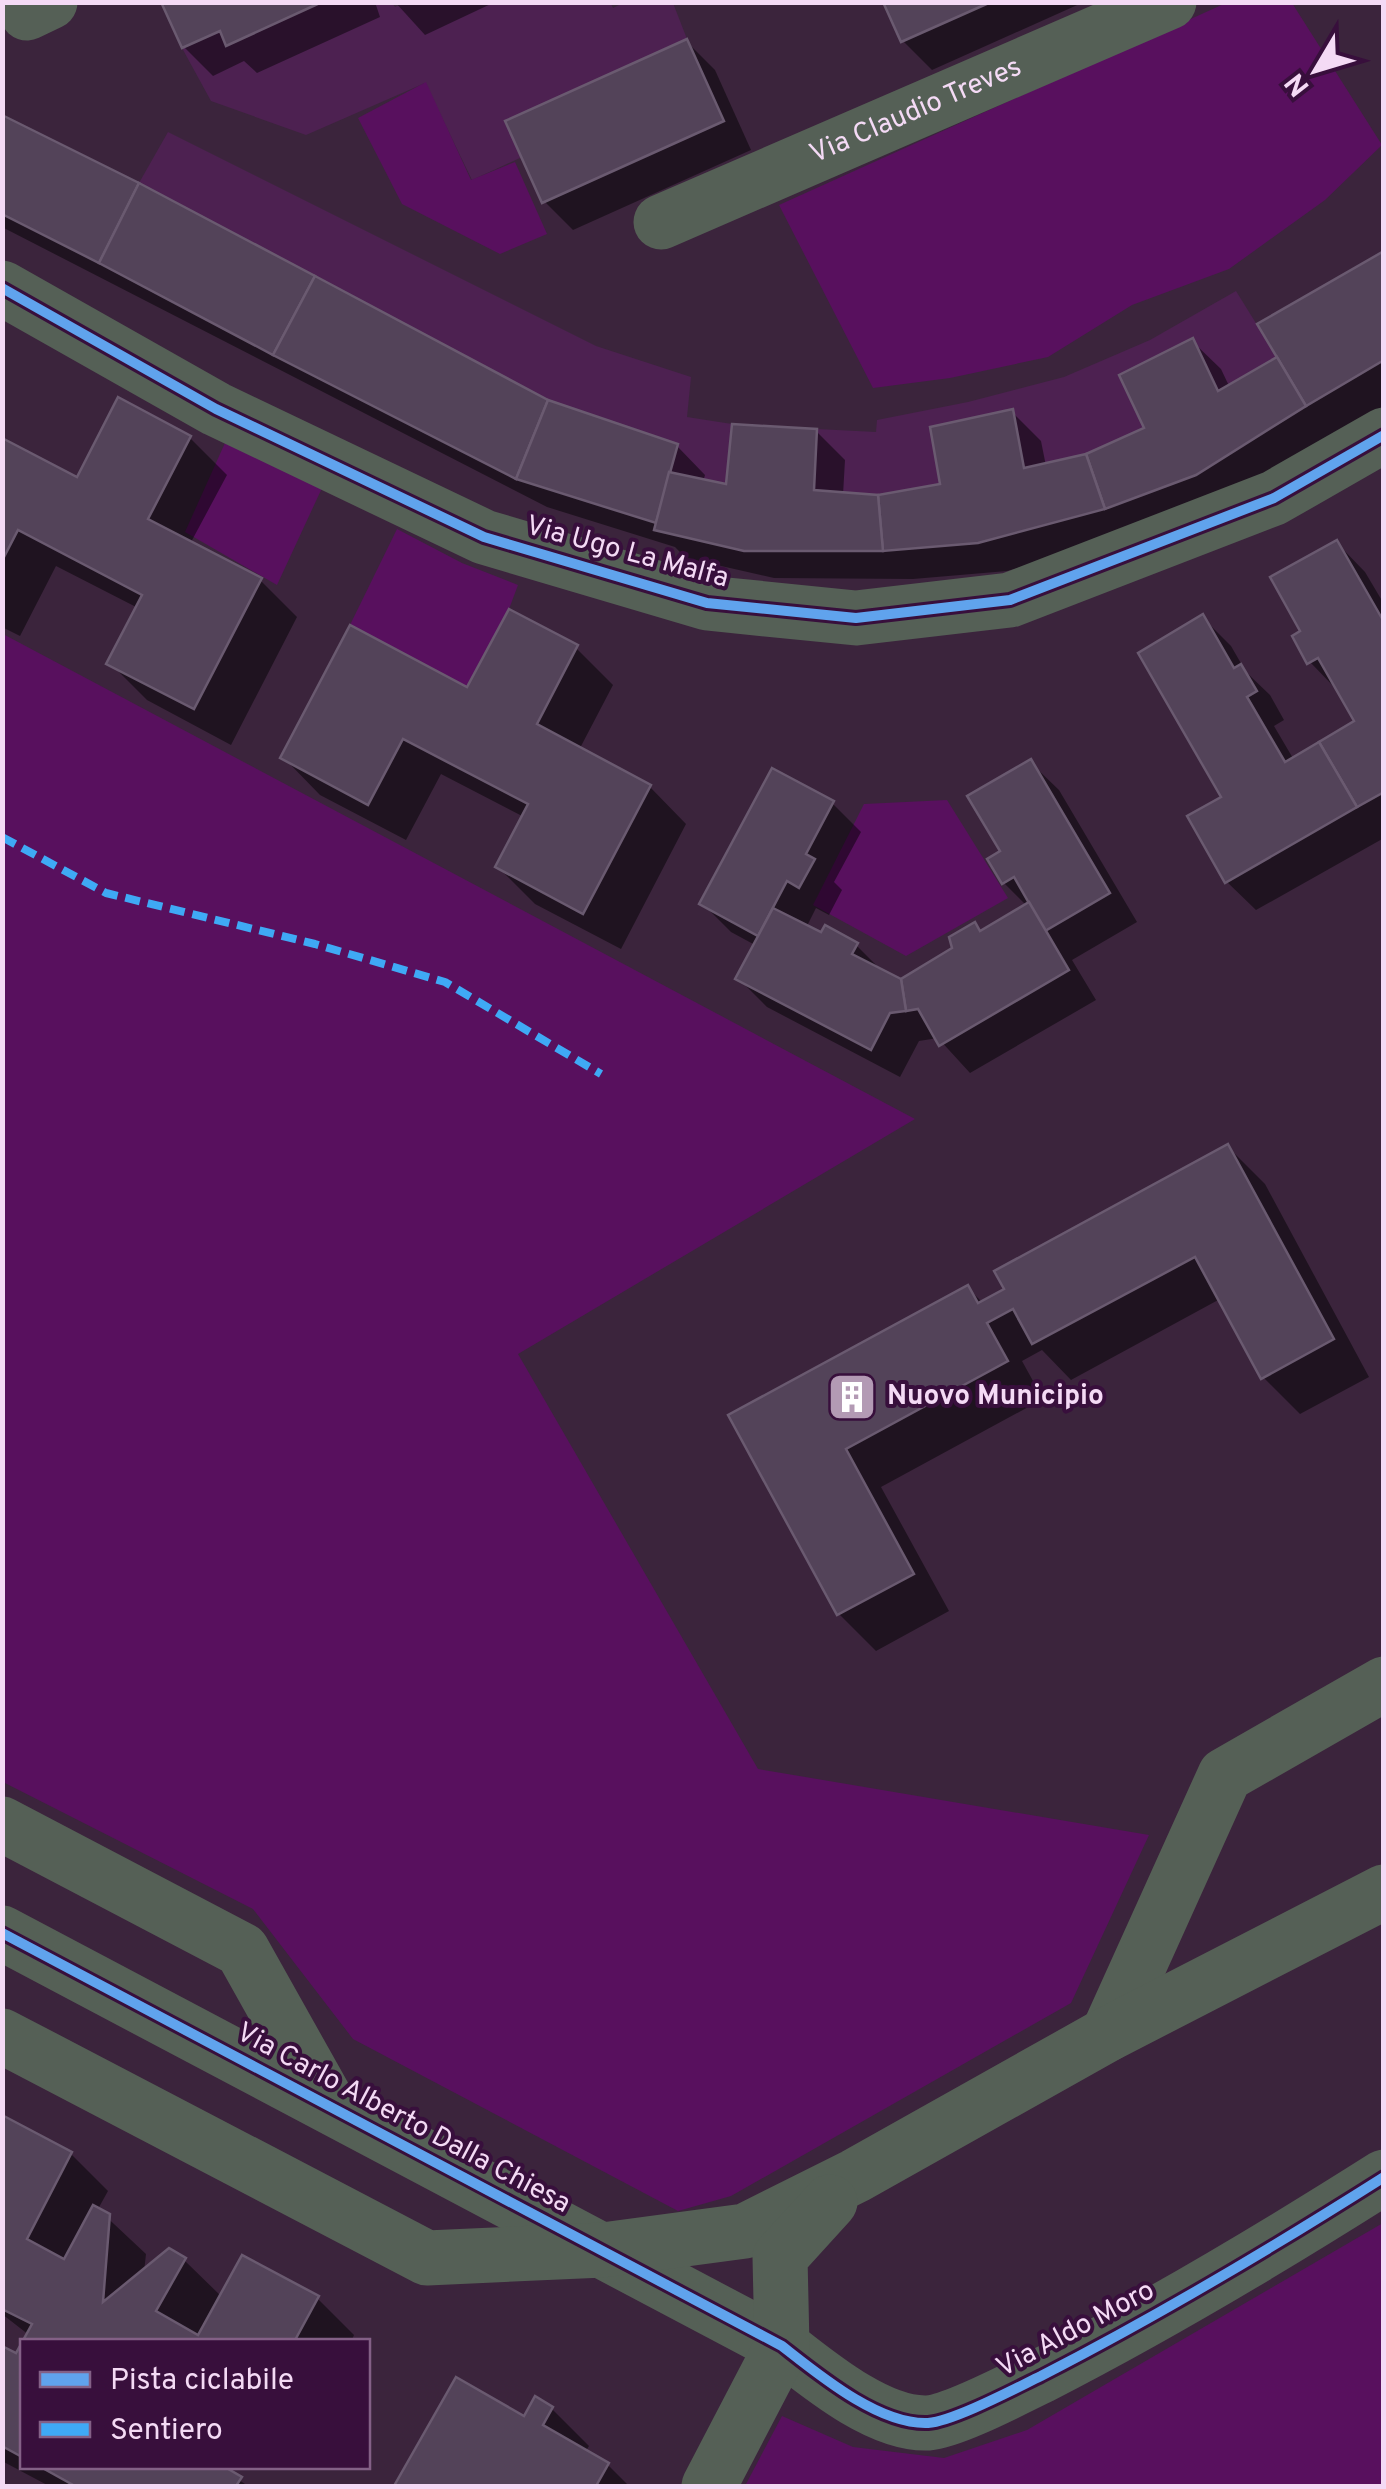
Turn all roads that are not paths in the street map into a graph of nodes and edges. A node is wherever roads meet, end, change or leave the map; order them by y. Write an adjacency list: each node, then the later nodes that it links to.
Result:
1 (1169, 2): 2 (street, Via Claudio Treves)
2 (661, 222)
3 (2, 288): 4 (street, Via Ugo La Malfa)
4 (1384, 435)
5 (1384, 1684): 9 (street)
6 (2, 1824): 11 (street)
7 (1384, 1892): 9 (street)
8 (2, 1933): 11 (street, Via Carlo Alberto Dalla Chiesa)
9 (1108, 2034): 12 (street)
10 (2, 2036): 14 (street)
11 (329, 2106): 14 (street, Via Carlo Alberto Dalla Chiesa)
12 (854, 2176): 14 (street); 15 (street)
13 (1384, 2177): 15 (street, Via Aldo Moro)
14 (603, 2250): 15 (street, Via Carlo Alberto Dalla Chiesa)
15 (782, 2346): 16 (street)
16 (709, 2486)

